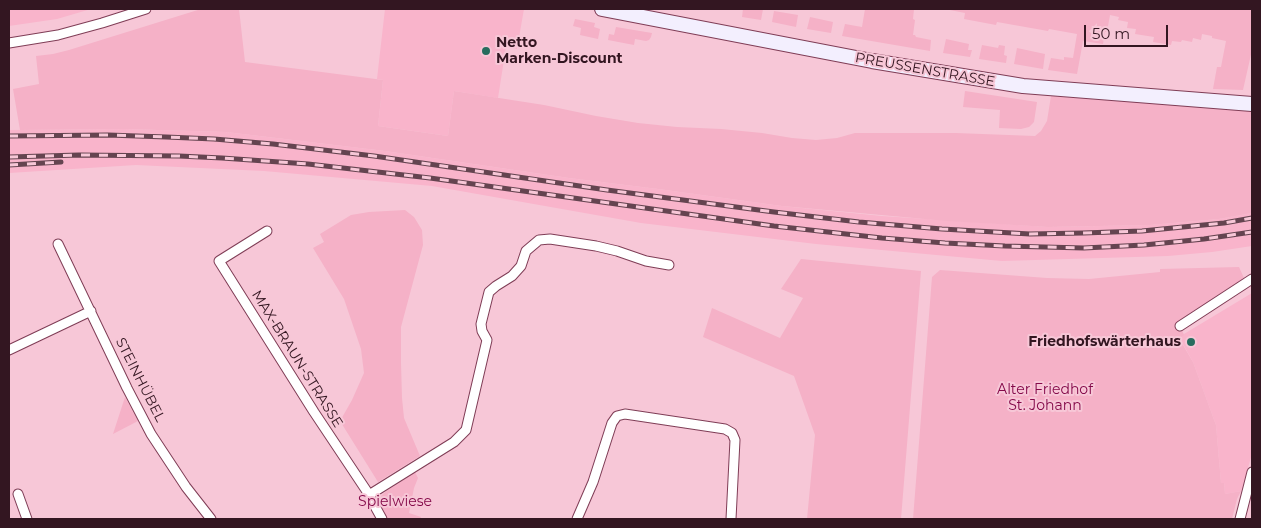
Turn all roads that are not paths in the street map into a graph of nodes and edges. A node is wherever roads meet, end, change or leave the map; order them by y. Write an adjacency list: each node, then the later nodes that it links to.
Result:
1 (146, 9): 3 (street)
2 (602, 9): 4 (street, PREUSSENSTRASSE)
3 (9, 42)
4 (1252, 104)
5 (266, 231): 14 (street, MAX-BRAUN-STRASSE)
6 (58, 244): 9 (street, STEINHÜBEL)
7 (669, 265): 14 (street)
8 (1252, 279): 10 (street)
9 (91, 311): 11 (street); 16 (street, STEINHÜBEL)
10 (1180, 326)
11 (9, 350)
12 (1252, 472): 20 (street)
13 (18, 494): 15 (street)
14 (369, 495): 17 (street, MAX-BRAUN-STRASSE)
15 (27, 519)
16 (211, 519)
17 (382, 519)
18 (577, 519): 19 (street)
19 (731, 519)
20 (1240, 519)

